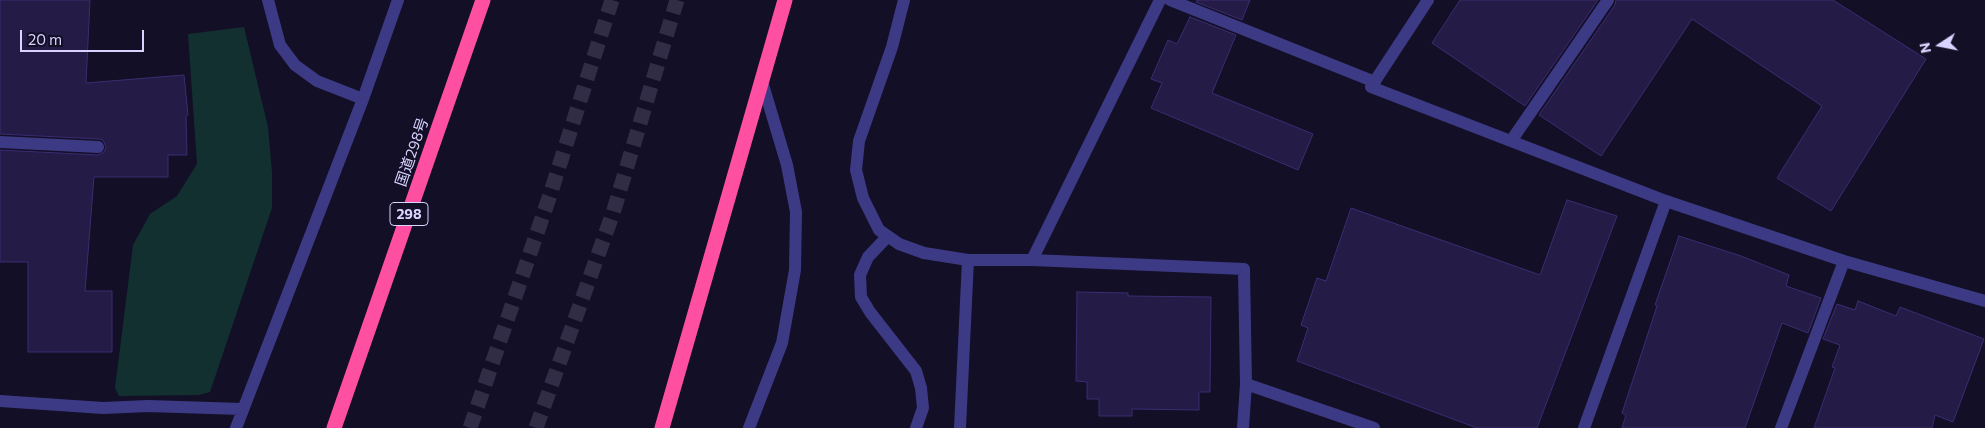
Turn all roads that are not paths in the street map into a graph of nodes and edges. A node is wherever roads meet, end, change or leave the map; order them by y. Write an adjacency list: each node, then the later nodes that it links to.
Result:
1 (268, 0): 12 (street)
2 (398, 0): 12 (street)
3 (482, 0): 26 (highway, 国道298号 / 298)
4 (785, 0): 10 (highway)
5 (904, 0): 17 (street)
6 (1160, 0): 19 (street)
7 (1170, 0): 11 (street)
8 (1428, 0): 11 (street)
9 (1608, 0): 13 (street)
10 (761, 78): 27 (highway); 28 (street)
11 (1375, 82): 13 (street)
12 (363, 99): 24 (street)
13 (1511, 141): 16 (street)
14 (0, 142): 15 (street)
15 (98, 147)
16 (1666, 200): 20 (street); 33 (street)
17 (888, 236): 18 (street); 29 (street)
18 (968, 260): 19 (street); 30 (street)
19 (1032, 260): 22 (street)
20 (1844, 261): 21 (street); 34 (street)
21 (1985, 301)
22 (1246, 384): 31 (street); 32 (street)
23 (0, 401): 24 (street)
24 (242, 409): 25 (street)
25 (236, 428)
26 (334, 428)
27 (662, 428)
28 (749, 428)
29 (916, 428)
30 (960, 428)
31 (1243, 428)
32 (1374, 428)
33 (1584, 428)
34 (1781, 428)

